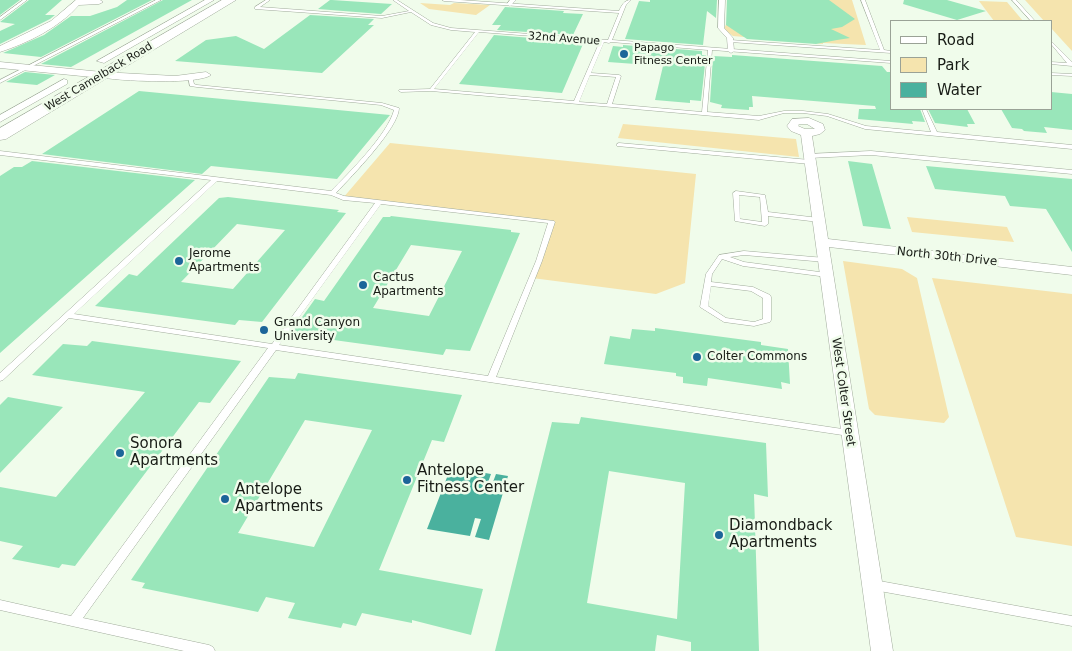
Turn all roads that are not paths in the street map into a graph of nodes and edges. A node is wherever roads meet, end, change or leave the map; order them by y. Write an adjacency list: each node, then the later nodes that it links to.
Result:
1 (25, 0): 20 (lane)
2 (159, 0): 37 (lane)
3 (210, 0): 19 (street, West Camelback Road)
4 (230, 0): 21 (main road, West Camelback Road)
5 (268, 0): 17 (lane)
6 (395, 0): 17 (lane, 32nd Avenue)
7 (444, 0): 15 (lane)
8 (565, 0): 16 (lane)
9 (629, 0): 18 (lane)
10 (722, 0): 25 (street)
11 (863, 0): 31 (lane)
12 (1014, 0): 22 (lane)
13 (79, 1): 14 (street); 28 (street)
14 (99, 2)
15 (511, 2): 16 (lane)
16 (560, 7): 18 (lane)
17 (412, 11): 23 (lane, 32nd Avenue)
18 (621, 12): 26 (lane)
19 (180, 17): 21 (street); 38 (street, West Camelback Road)
20 (0, 18)
21 (198, 18): 38 (main road, West Camelback Road)
22 (1032, 20)
23 (477, 32): 24 (lane, 32nd Avenue); 46 (lane)
24 (602, 41): 26 (lane, 32nd Avenue); 39 (lane)
25 (730, 41): 30 (street); 31 (lane)
26 (609, 42): 29 (lane, 32nd Avenue)
27 (1052, 43): 35 (lane)
28 (0, 49)
29 (710, 49): 30 (lane, 32nd Avenue); 51 (lane)
30 (731, 51): 33 (lane, 32nd Avenue)
31 (882, 51): 32 (lane)
32 (890, 52)
33 (890, 62)
34 (1052, 63): 35 (lane)
35 (1071, 65)
36 (0, 66): 37 (street)
37 (27, 68): 38 (street); 44 (lane)
38 (102, 68): 43 (street); 55 (main road, West Camelback Road)
39 (588, 74): 48 (lane); 49 (lane)
40 (1052, 74): 42 (lane)
41 (206, 75): 43 (street)
42 (1072, 75)
43 (190, 77): 62 (lane)
44 (0, 82)
45 (64, 82): 52 (street, West Camelback Road)
46 (431, 90): 47 (lane); 48 (lane)
47 (400, 91)
48 (576, 103): 49 (lane)
49 (609, 106): 51 (lane)
50 (924, 110): 54 (lane)
51 (704, 113): 54 (lane)
52 (0, 119)
53 (806, 133): 59 (street, West Colter Street)
54 (935, 134): 57 (lane)
55 (0, 135)
56 (619, 145): 59 (lane)
57 (1072, 146)
58 (0, 154): 61 (lane)
59 (810, 159): 60 (lane); 65 (street, West Colter Street)
60 (1072, 172)
61 (216, 179): 62 (lane); 71 (lane)
62 (332, 193): 63 (lane)
63 (379, 202): 72 (lane); 74 (lane)
64 (765, 214): 64 (lane); 65 (lane)
65 (819, 220): 66 (street, West Colter Street)
66 (822, 242): 68 (street, West Colter Street); 69 (street, North 30th Drive)
67 (721, 256): 68 (lane); 68 (lane); 70 (lane)
68 (826, 267): 75 (street, West Colter Street)
69 (1072, 271)
70 (708, 284): 70 (lane)
71 (70, 316): 72 (lane); 73 (lane)
72 (273, 346): 74 (lane); 79 (lane)
73 (0, 378)
74 (491, 379): 75 (lane)
75 (849, 433): 76 (street, West Colter Street)
76 (872, 585): 78 (lane); 81 (street, West Colter Street)
77 (0, 605): 79 (lane)
78 (1072, 621)
79 (74, 622): 80 (lane)
80 (209, 651)
81 (882, 651)

